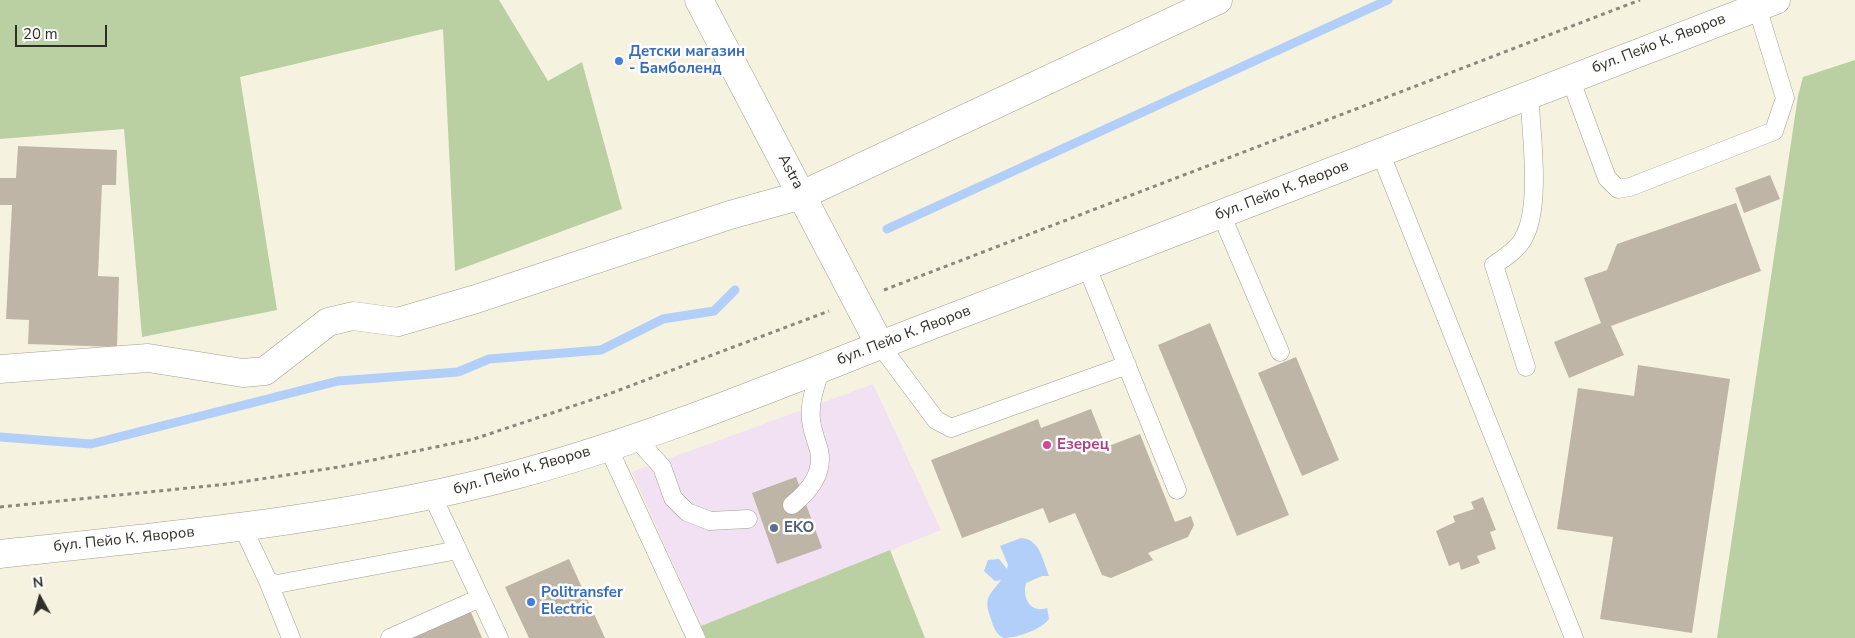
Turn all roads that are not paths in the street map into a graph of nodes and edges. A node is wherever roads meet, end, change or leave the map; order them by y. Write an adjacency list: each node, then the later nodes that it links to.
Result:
1 (699, 0): 7 (street, Astra)
2 (1218, 0): 7 (street)
3 (1767, 3): 4 (street, бул. Пейо К. Яворов); 4 (lane)
4 (1570, 78): 5 (street, бул. Пейо К. Яворов)
5 (1529, 93): 6 (street, бул. Пейо К. Яворов); 13 (lane)
6 (1380, 152): 8 (street, бул. Пейо К. Яворов); 31 (lane)
7 (802, 195): 10 (street, Astra); 15 (street)
8 (1221, 214): 9 (street, бул. Пейо К. Яворов); 11 (lane)
9 (1087, 267): 10 (street, бул. Пейо К. Яворов); 12 (lane)
10 (880, 345): 12 (lane); 14 (street, бул. Пейо К. Яворов)
11 (1280, 352)
12 (1127, 365): 18 (lane)
13 (1526, 367)
14 (821, 368): 16 (street, бул. Пейо К. Яворов); 20 (lane)
15 (0, 370)
16 (636, 438): 17 (street, бул. Пейо К. Яворов); 21 (lane)
17 (608, 447): 19 (street, бул. Пейо К. Яворов); 30 (lane)
18 (1177, 490)
19 (432, 496): 22 (street, бул. Пейо К. Яворов); 23 (lane)
20 (792, 505)
21 (748, 519)
22 (243, 528): 24 (street, бул. Пейо К. Яворов); 25 (lane)
23 (458, 550): 25 (lane); 26 (lane)
24 (0, 554)
25 (268, 581): 27 (lane)
26 (480, 598): 28 (lane); 29 (lane)
27 (291, 638)
28 (390, 638)
29 (499, 638)
30 (696, 638)
31 (1574, 638)

